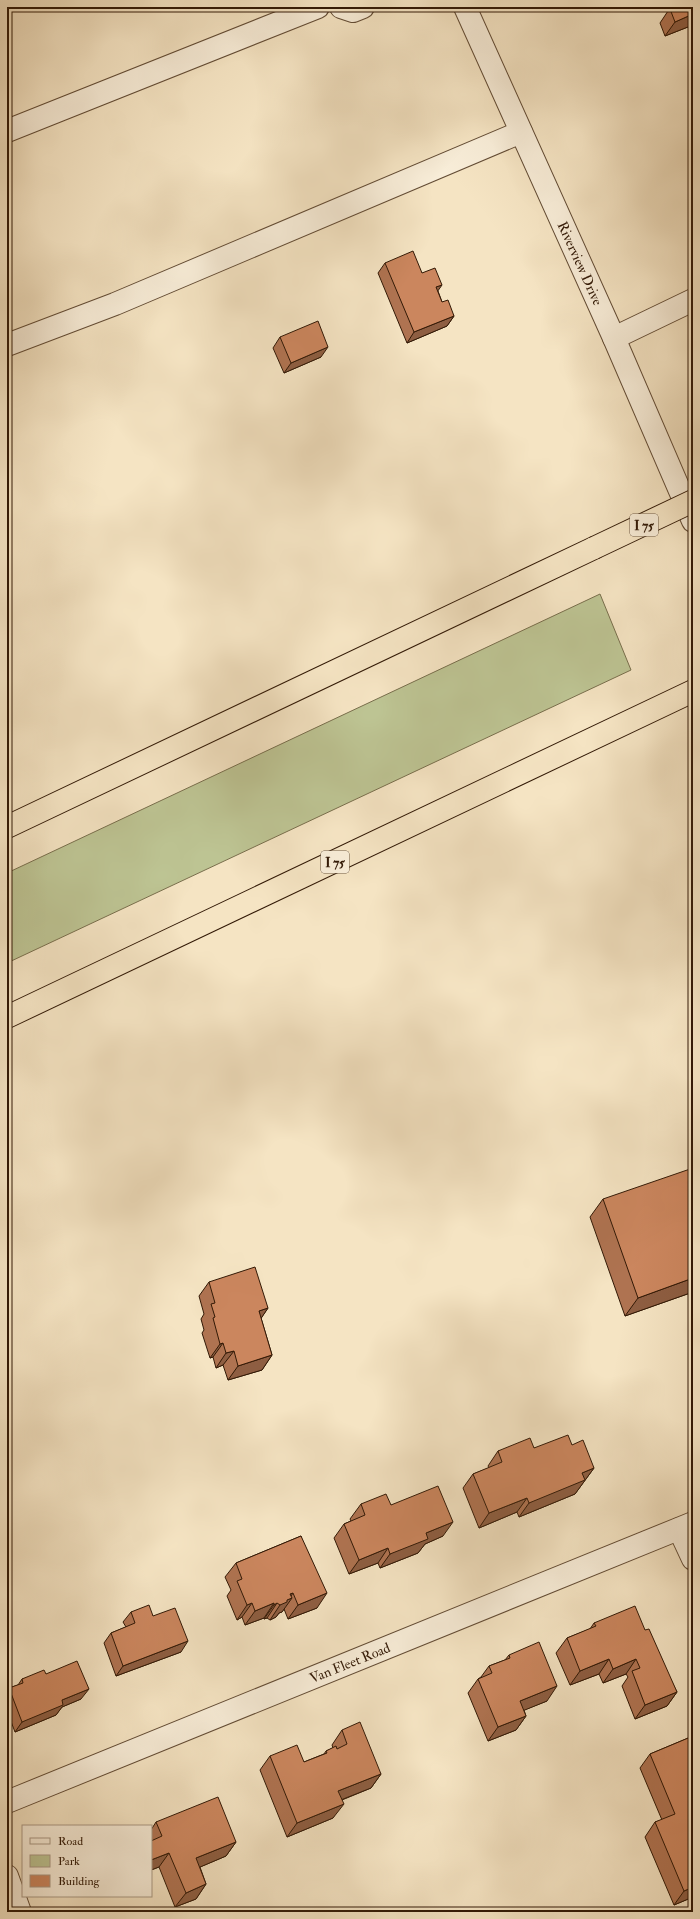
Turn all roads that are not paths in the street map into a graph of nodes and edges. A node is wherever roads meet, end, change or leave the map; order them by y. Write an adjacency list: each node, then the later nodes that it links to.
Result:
1 (318, 7): 5 (street)
2 (341, 7): 3 (street)
3 (363, 7)
4 (465, 7): 6 (street, Riverview Drive)
5 (7, 131)
6 (521, 132): 8 (street, Riverview Drive); 9 (street)
7 (693, 300): 8 (street)
8 (614, 338): 11 (street, Riverview Drive)
9 (7, 345)
10 (693, 501): 13 (highway, I 75, bridge)
11 (693, 521)
12 (693, 692): 14 (highway, I 75)
13 (7, 827)
14 (7, 1017)
15 (686, 1526): 16 (street); 17 (street, Van Fleet Road)
16 (693, 1559)
17 (7, 1802)
18 (7, 1876): 19 (street)
19 (20, 1912)

